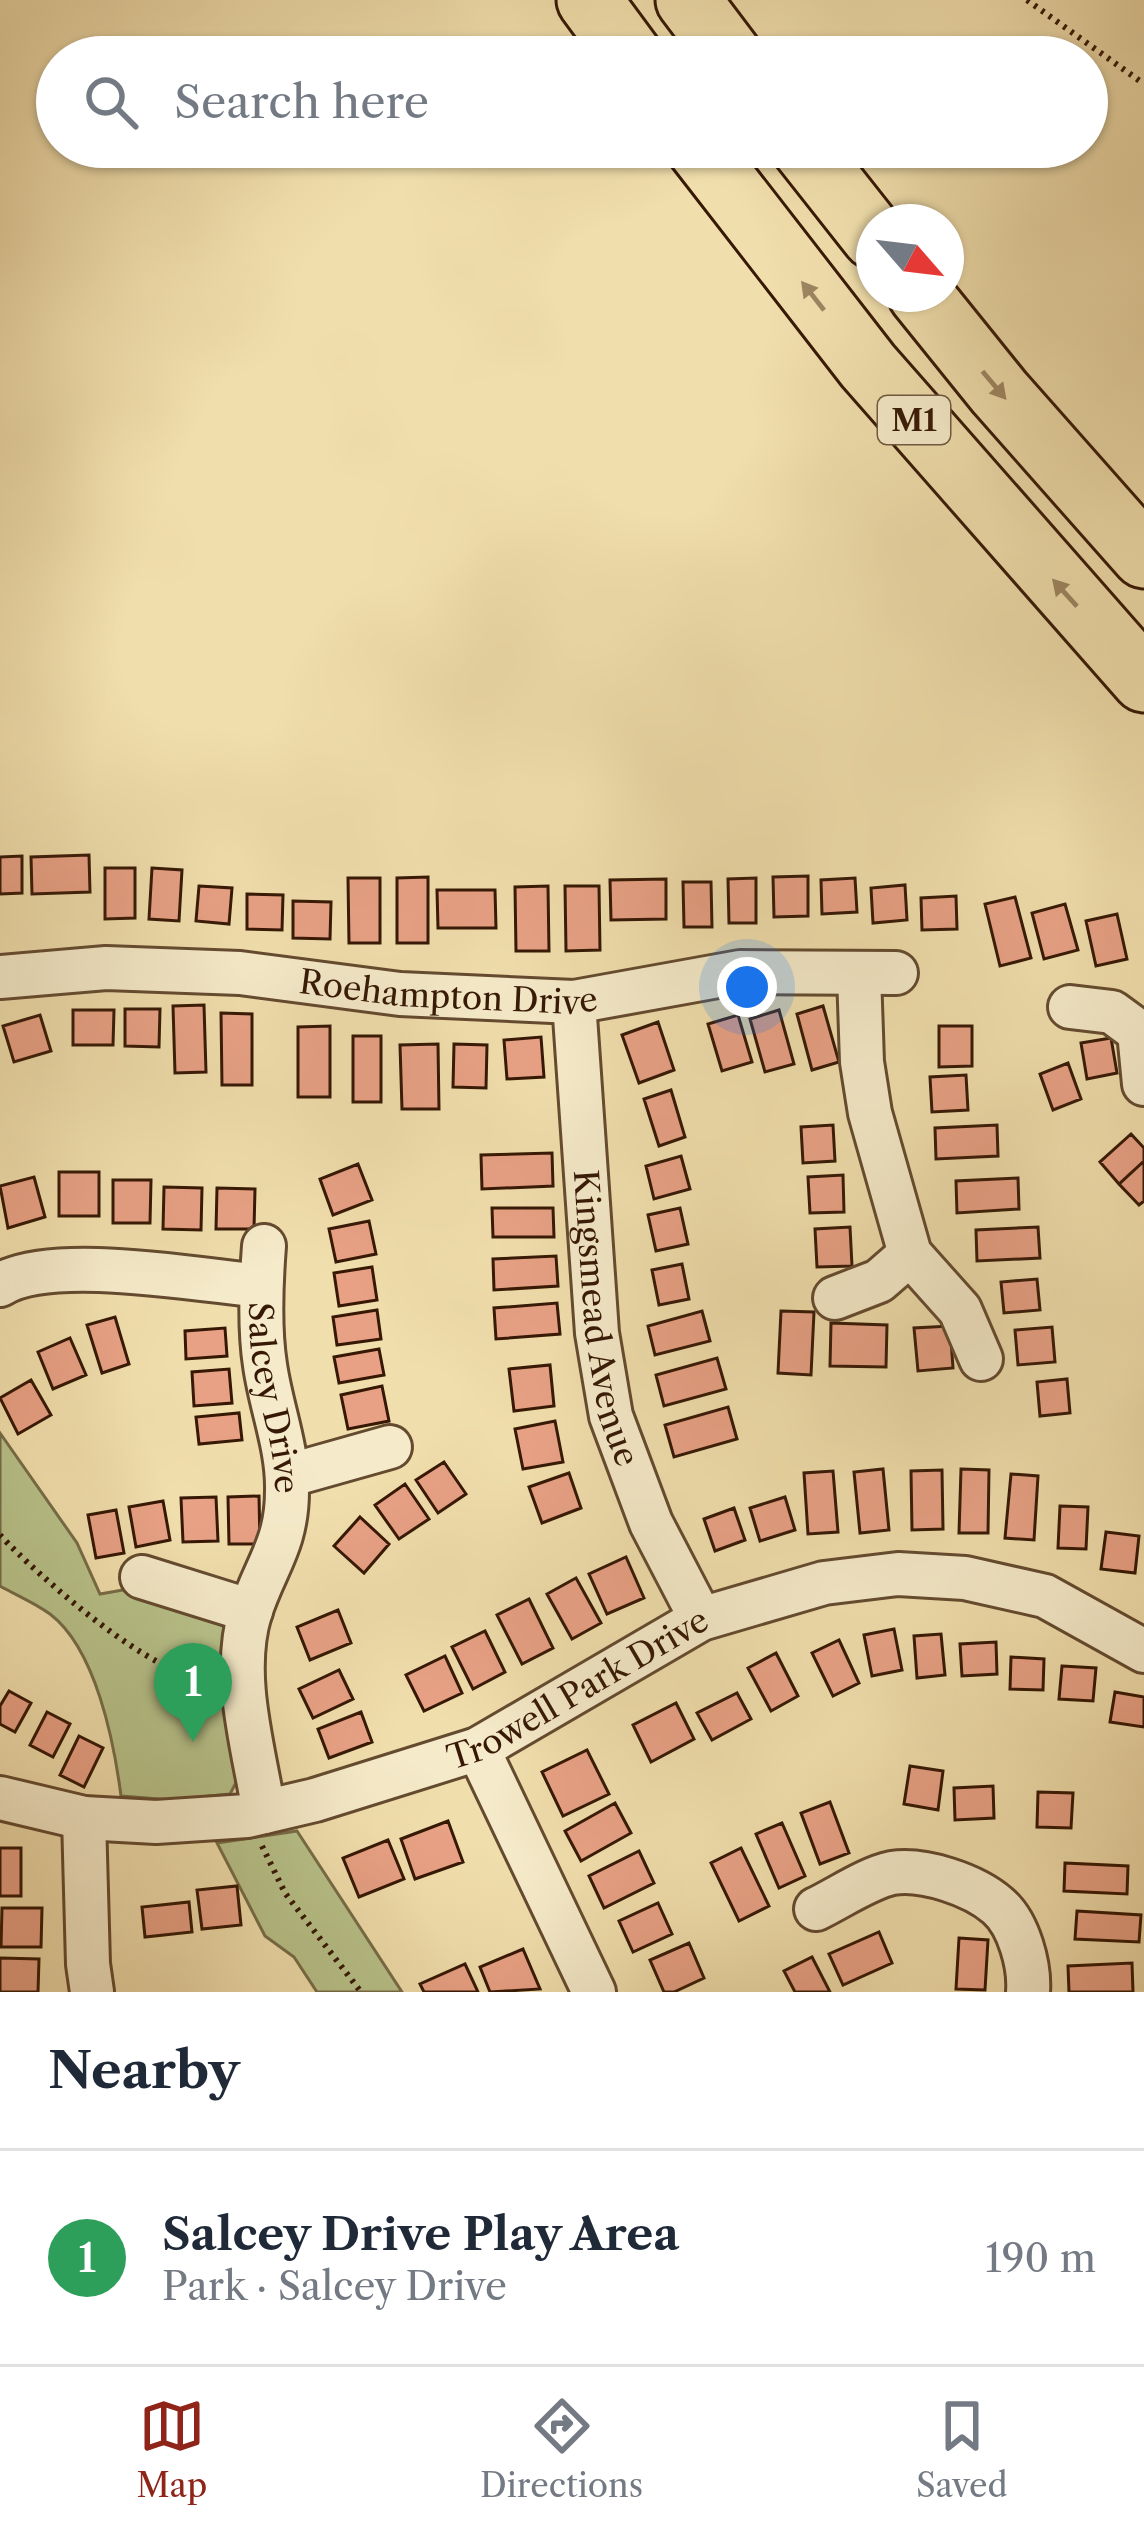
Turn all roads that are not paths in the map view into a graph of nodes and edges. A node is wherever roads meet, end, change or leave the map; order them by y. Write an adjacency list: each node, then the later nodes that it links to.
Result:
1 (590, 0): 3 (highway)
2 (688, 0): 4 (highway)
3 (616, 36)
4 (715, 36)
5 (714, 168): 10 (highway, M1, one-way to 5)
6 (819, 168): 7 (highway)
7 (856, 215)
8 (935, 312): 9 (highway, M1, one-way to 9)
9 (1144, 556)
10 (1144, 680)
11 (0, 977): 12 (street, Roehampton Drive)
12 (574, 1002): 16 (street, Roehampton Drive); 24 (street, Kingsmead Avenue)
13 (1070, 1007): 14 (street)
14 (1142, 1032): 15 (street)
15 (1144, 1084)
16 (894, 1267): 18 (street); 19 (street)
17 (0, 1285): 21 (street, Salcey Drive)
18 (835, 1298)
19 (981, 1359)
20 (390, 1447): 21 (street)
21 (287, 1476): 23 (street, Salcey Drive)
22 (142, 1577): 23 (street)
23 (237, 1607): 28 (street, Salcey Drive)
24 (701, 1619): 25 (street, Trowell Park Drive); 26 (street, Trowell Park Drive)
25 (1144, 1651)
26 (478, 1749): 28 (street, Trowell Park Drive); 32 (street)
27 (0, 1798): 29 (street, Trowell Park Drive)
28 (255, 1814): 29 (street, Trowell Park Drive)
29 (84, 1818): 31 (street)
30 (816, 1909): 33 (street)
31 (92, 1992)
32 (594, 1992)
33 (1028, 1992)

